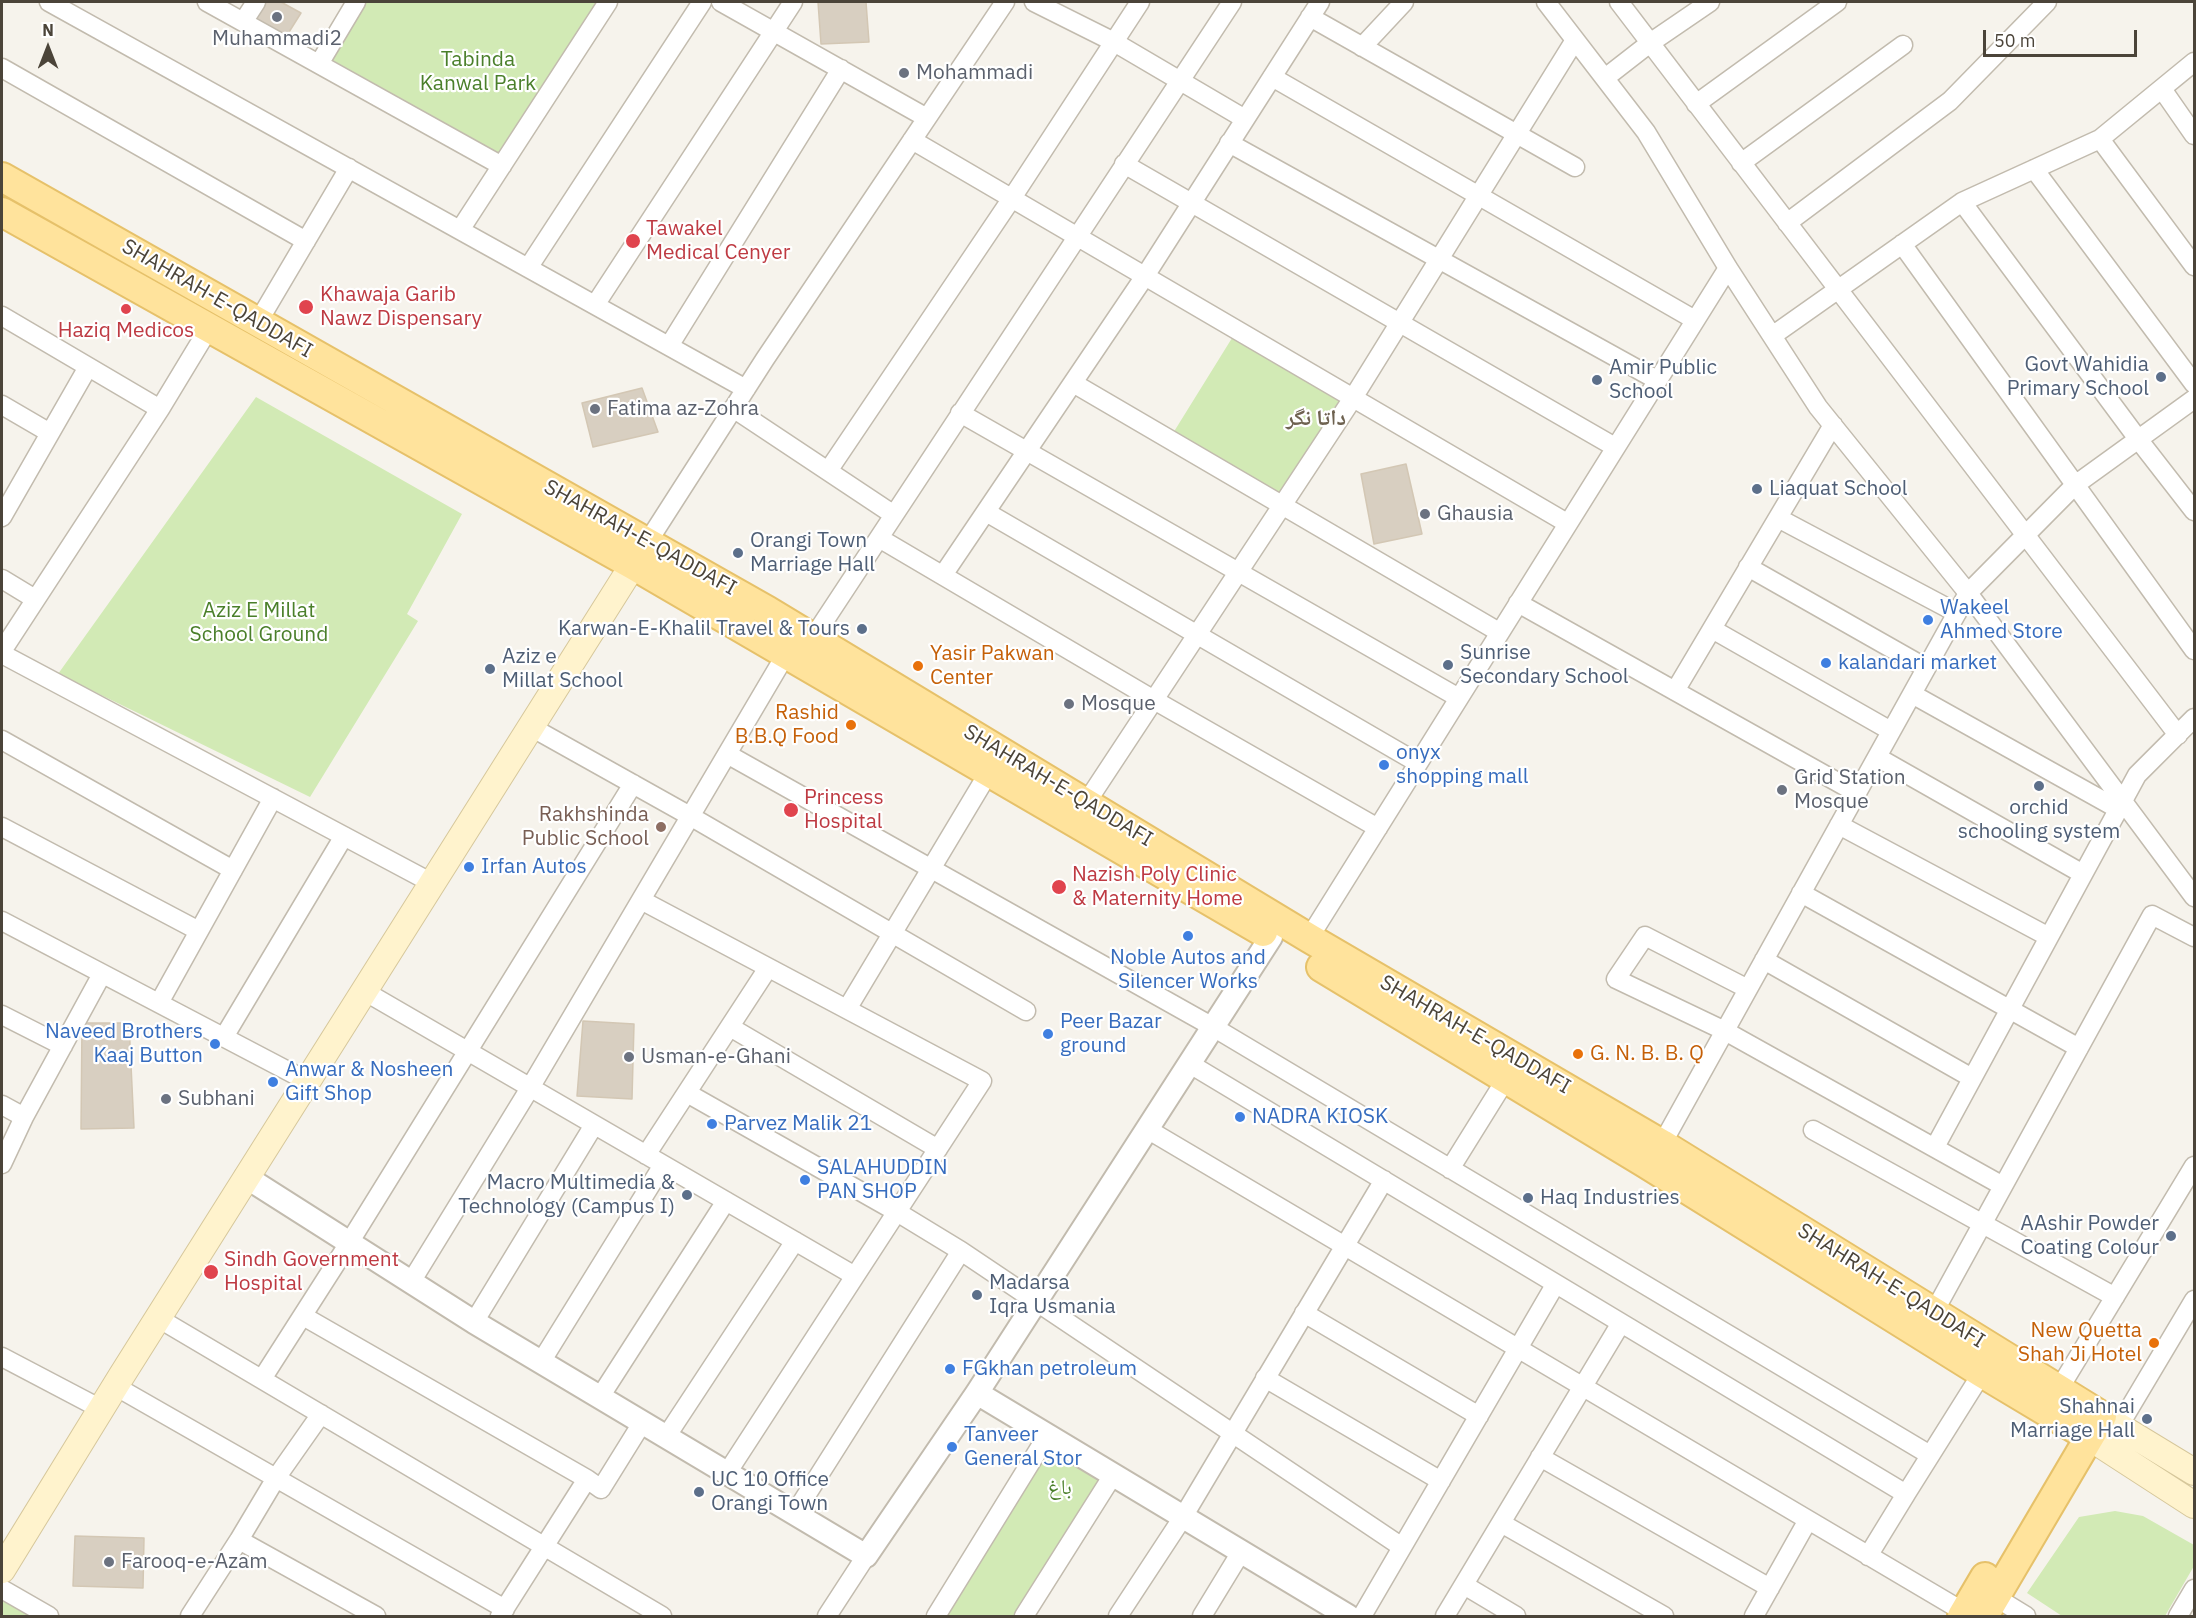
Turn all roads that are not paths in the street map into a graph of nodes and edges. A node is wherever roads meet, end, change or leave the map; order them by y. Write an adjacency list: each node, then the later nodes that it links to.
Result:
1 (49, 2): 48 (street)
2 (207, 2): 21 (street)
3 (256, 2): 21 (street)
4 (356, 2): 29 (street)
5 (608, 2): 46 (street)
6 (702, 2): 63 (street)
7 (721, 2): 22 (street)
8 (793, 2): 22 (street)
9 (1005, 2): 37 (street)
10 (1034, 2): 24 (street)
11 (1140, 2): 24 (street)
12 (1232, 2): 34 (street)
13 (1320, 2): 20 (street)
14 (1404, 2): 27 (street)
15 (1546, 2): 23 (street)
16 (1619, 2): 25 (street)
17 (1710, 2): 25 (street)
18 (1837, 2): 36 (street)
19 (2047, 2): 56 (street)
20 (1310, 17): 27 (street); 32 (street)
21 (243, 21): 29 (street)
22 (773, 31): 31 (street); 67 (street)
23 (1575, 40): 33 (street); 39 (street)
24 (1114, 42): 34 (street); 52 (street)
25 (1650, 43): 33 (street); 36 (street)
26 (1903, 45): 44 (street)
27 (1362, 47): 39 (street)
28 (2194, 62): 35 (street)
29 (319, 64): 46 (street)
30 (2, 68): 59 (street)
31 (841, 69): 37 (street); 74 (street)
32 (1272, 77): 38 (street); 51 (street)
33 (1605, 78): 64 (street)
34 (1179, 81): 38 (street); 45 (street)
35 (2162, 89): 40 (street); 41 (street)
36 (1696, 104): 44 (street)
37 (927, 118): 42 (street)
38 (1245, 119): 43 (street)
39 (1517, 134): 47 (street); 51 (street)
40 (2194, 135)
41 (2100, 139): 49 (street); 62 (street)
42 (912, 140): 52 (street); 79 (street)
43 (1229, 143): 54 (street); 61 (street)
44 (1741, 163): 56 (street)
45 (1124, 164): 54 (street); 58 (street)
46 (502, 166): 57 (street)
47 (1575, 167)
48 (349, 168): 57 (street); 59 (street)
49 (2034, 169): 53 (street); 78 (street)
50 (2, 177): 70 (main road, SHAHRAH-E-QADDAFI)
51 (1479, 196): 61 (street); 69 (street)
52 (1012, 198): 58 (street); 91 (street)
53 (1962, 202): 60 (street); 88 (street)
54 (1191, 203): 65 (street); 71 (street)
55 (2, 212): 72 (main road, SHAHRAH-E-QADDAFI)
56 (1787, 223): 66 (street)
57 (460, 230): 63 (street)
58 (1077, 236): 65 (street); 85 (street)
59 (306, 241): 70 (street)
60 (1902, 244): 66 (street); 92 (street)
61 (1439, 259): 71 (street); 76 (street)
62 (2194, 266)
63 (528, 268): 67 (street)
64 (1728, 268): 69 (street); 73 (street)
65 (1144, 276): 77 (street); 80 (street)
66 (1838, 290): 73 (street); 101 (street)
67 (595, 305): 74 (street)
68 (2, 316): 75 (street)
69 (1695, 320): 76 (street)
70 (258, 322): 103 (main road, SHAHRAH-E-QADDAFI)
71 (1400, 323): 80 (street); 89 (street)
72 (209, 328): 84 (street); 103 (main road, SHAHRAH-E-QADDAFI)
73 (1772, 336): 86 (street)
74 (669, 346): 79 (street)
75 (88, 367): 84 (street); 87 (street)
76 (1657, 380): 89 (street)
77 (1073, 383): 90 (street); 94 (street)
78 (2194, 384)
79 (746, 389): 83 (street)
80 (1353, 398): 94 (street); 100 (street)
81 (2194, 399): 88 (street)
82 (2, 405): 87 (street)
83 (733, 408): 91 (street); 103 (street)
84 (160, 409): 109 (street)
85 (960, 413): 90 (street); 97 (street)
86 (1833, 425): 99 (street); 108 (street)
87 (50, 433): 93 (street)
88 (2138, 439): 92 (street); 95 (street)
89 (1615, 447): 100 (street)
90 (1027, 451): 96 (street); 105 (street)
91 (828, 471): 97 (street)
92 (2075, 485): 101 (street); 116 (street)
93 (6, 497): 98 (street)
94 (1283, 505): 105 (street); 113 (street)
95 (2194, 511)
96 (986, 512): 106 (street); 114 (street)
97 (894, 515): 102 (street)
98 (2, 517)
99 (1778, 518): 104 (street); 111 (street)
100 (1567, 524): 110 (street)
101 (2025, 536): 108 (street); 127 (street)
102 (879, 538): 106 (street); 115 (street)
103 (640, 554): 115 (main road, SHAHRAH-E-QADDAFI); 118 (main road, SHAHRAH-E-QADDAFI); 125 (main road)
104 (1748, 567): 112 (street); 119 (street)
105 (1239, 572): 114 (street); 122 (street)
106 (943, 575): 123 (street)
107 (2, 579): 109 (street)
108 (1968, 593): 111 (street); 137 (street)
109 (35, 599): 117 (street)
110 (1518, 603): 113 (street); 120 (street)
111 (1957, 613): 119 (street)
112 (1712, 629): 120 (street); 126 (street)
113 (1499, 632): 122 (street)
114 (1197, 635): 123 (street); 131 (street)
115 (813, 638): 136 (main road, SHAHRAH-E-QADDAFI)
116 (2194, 650)
117 (2, 652): 135 (street)
118 (786, 654): 129 (street); 132 (main road, SHAHRAH-E-QADDAFI)
119 (1926, 668): 121 (street)
120 (1675, 691): 134 (street)
121 (1912, 694): 126 (street); 137 (street)
122 (1459, 698): 131 (street)
123 (1154, 700): 136 (street); 141 (street)
124 (2194, 718): 127 (street)
125 (531, 727): 133 (street); 146 (main road)
126 (1891, 731): 130 (street)
127 (2178, 735): 137 (street)
128 (2, 740): 144 (street)
129 (727, 754): 138 (street); 143 (street)
130 (1877, 757): 134 (street); 145 (street)
131 (1418, 763): 141 (street)
132 (989, 772): 143 (street); 153 (main road, SHAHRAH-E-QADDAFI)
133 (633, 784): 138 (street); 173 (street)
134 (1857, 792): 139 (street)
135 (273, 798): 142 (street); 144 (street)
136 (1086, 803): 156 (main road, SHAHRAH-E-QADDAFI)
137 (2120, 806): 145 (street); 148 (street)
138 (690, 816): 149 (street); 152 (street)
139 (1839, 825): 147 (street); 154 (street)
140 (2, 827): 151 (street)
141 (1378, 828): 156 (street)
142 (344, 836): 146 (street); 170 (street)
143 (931, 868): 152 (street); 168 (street)
144 (233, 870): 151 (street)
145 (2083, 874): 154 (street)
146 (432, 883): 161 (main road)
147 (1802, 893): 157 (street); 164 (street)
148 (2194, 897)
149 (641, 900): 158 (street); 178 (street)
150 (2, 921): 159 (street)
151 (198, 931): 162 (street)
152 (893, 934): 163 (street); 165 (street)
153 (1271, 937): 168 (street); 176 (main road, SHAHRAH-E-QADDAFI)
154 (2049, 937): 164 (street)
155 (2194, 937): 172 (street)
156 (1309, 938): 185 (main road, SHAHRAH-E-QADDAFI)
157 (1764, 960): 160 (street); 175 (street)
158 (768, 968): 163 (street); 167 (street)
159 (102, 974): 162 (street); 171 (street)
160 (1748, 989): 169 (street); 169 (street)
161 (364, 991): 173 (street); 177 (main road)
162 (159, 1003): 170 (street)
163 (847, 1009): 187 (street)
164 (2010, 1009): 172 (street); 175 (street)
165 (1026, 1011)
166 (2, 1015): 171 (street)
167 (730, 1027): 179 (street); 187 (street)
168 (1213, 1027): 174 (street); 192 (street)
169 (1725, 1031): 185 (street); 186 (street)
170 (224, 1037): 177 (street)
171 (63, 1046): 181 (street)
172 (2079, 1048): 195 (street)
173 (468, 1052): 178 (street); 200 (street)
174 (1190, 1064): 183 (street); 194 (street)
175 (1972, 1078): 186 (street)
176 (1506, 1079): 192 (street); 218 (main road, SHAHRAH-E-QADDAFI)
177 (307, 1081): 193 (main road)
178 (530, 1088): 182 (street); 204 (street)
179 (687, 1093): 188 (street); 197 (street)
180 (2, 1105): 181 (street)
181 (24, 1117): 189 (street)
182 (594, 1125): 188 (street); 213 (street)
183 (1147, 1129): 201 (street); 208 (street)
184 (1813, 1130): 198 (street)
185 (1662, 1144): 209 (main road, SHAHRAH-E-QADDAFI)
186 (1935, 1148): 195 (street)
187 (938, 1149): 197 (street)
188 (646, 1155): 190 (street)
189 (2, 1164)
190 (663, 1165): 196 (street); 217 (street)
191 (2194, 1166): 206 (street)
192 (1450, 1169): 234 (street)
193 (246, 1178): 200 (street); 212 (main road)
194 (1384, 1180): 201 (street); 205 (street)
195 (2003, 1186): 198 (street)
196 (726, 1201): 199 (street); 225 (street)
197 (897, 1212): 202 (street); 203 (street)
198 (1982, 1224): 206 (street); 209 (street)
199 (795, 1241): 203 (street); 233 (street)
200 (349, 1243): 204 (street); 211 (street)
201 (1344, 1245): 210 (street); 215 (street)
202 (961, 1251): 208 (street); 244 (street)
203 (855, 1276): 237 (street)
204 (411, 1282): 213 (street)
205 (1555, 1285): 214 (street); 215 (street)
206 (2115, 1297): 223 (street)
207 (2194, 1300): 230 (street)
208 (1035, 1301): 224 (street); 231 (street)
209 (1934, 1312): 223 (main road, SHAHRAH-E-QADDAFI)
210 (1304, 1313): 219 (street); 228 (street)
211 (303, 1316): 220 (street); 240 (street)
212 (158, 1318): 220 (street); 221 (main road)
213 (474, 1322): 217 (street)
214 (1621, 1323): 222 (street); 242 (street)
215 (1518, 1349): 222 (street); 228 (street)
216 (2, 1357): 226 (street)
217 (541, 1362): 225 (street)
218 (1982, 1373): 230 (main road, SHAHRAH-E-QADDAFI); 234 (street)
219 (1265, 1378): 231 (street); 241 (street)
220 (262, 1379): 227 (street)
221 (115, 1386): 226 (main road); 239 (street)
222 (1582, 1387): 235 (street); 246 (street)
223 (2059, 1389): 230 (main road, SHAHRAH-E-QADDAFI)
224 (977, 1393): 232 (street); 252 (street)
225 (600, 1397): 229 (street)
226 (101, 1409): 254 (main road)
227 (321, 1414): 239 (street); 249 (street)
228 (1479, 1416): 241 (street)
229 (642, 1423): 233 (street); 240 (street)
230 (2095, 1423): 236 (main road); 243 (main road); 259 (main road)
231 (1233, 1434): 245 (street); 250 (street)
232 (1047, 1436): 238 (street); 267 (street)
233 (666, 1437): 237 (street)
234 (1930, 1455): 242 (street)
235 (1540, 1457): 247 (street); 256 (street)
236 (2194, 1472)
237 (727, 1473): 244 (street)
238 (1113, 1475): 245 (street); 268 (street)
239 (276, 1478): 248 (street); 260 (street)
240 (587, 1479): 249 (street)
241 (1441, 1481): 250 (street)
242 (1906, 1494): 253 (street)
243 (2194, 1505)
244 (795, 1513): 252 (street)
245 (1183, 1517): 251 (street); 269 (street)
246 (1808, 1520): 253 (street); 256 (street)
247 (1501, 1523): 255 (street); 273 (street)
248 (239, 1540): 261 (street); 264 (street)
249 (545, 1546): 260 (street); 265 (street)
250 (1402, 1547): 262 (street)
251 (1241, 1552): 262 (street); 270 (street)
252 (866, 1556): 266 (street)
253 (1868, 1556): 259 (street)
254 (2, 1570)
255 (1464, 1585): 271 (street); 272 (street)
256 (1770, 1588): 274 (street)
257 (2, 1589): 263 (street)
258 (2194, 1589): 276 (street)
259 (1976, 1611): 275 (street)
260 (503, 1612)
261 (198, 1614)
262 (1348, 1615)
263 (49, 1617)
264 (376, 1617)
265 (662, 1617)
266 (827, 1617)
267 (936, 1617)
268 (1024, 1617)
269 (1118, 1617)
270 (1202, 1617)
271 (1445, 1617)
272 (1516, 1617)
273 (1664, 1617)
274 (1754, 1617)
275 (2026, 1617)
276 (2178, 1617)

